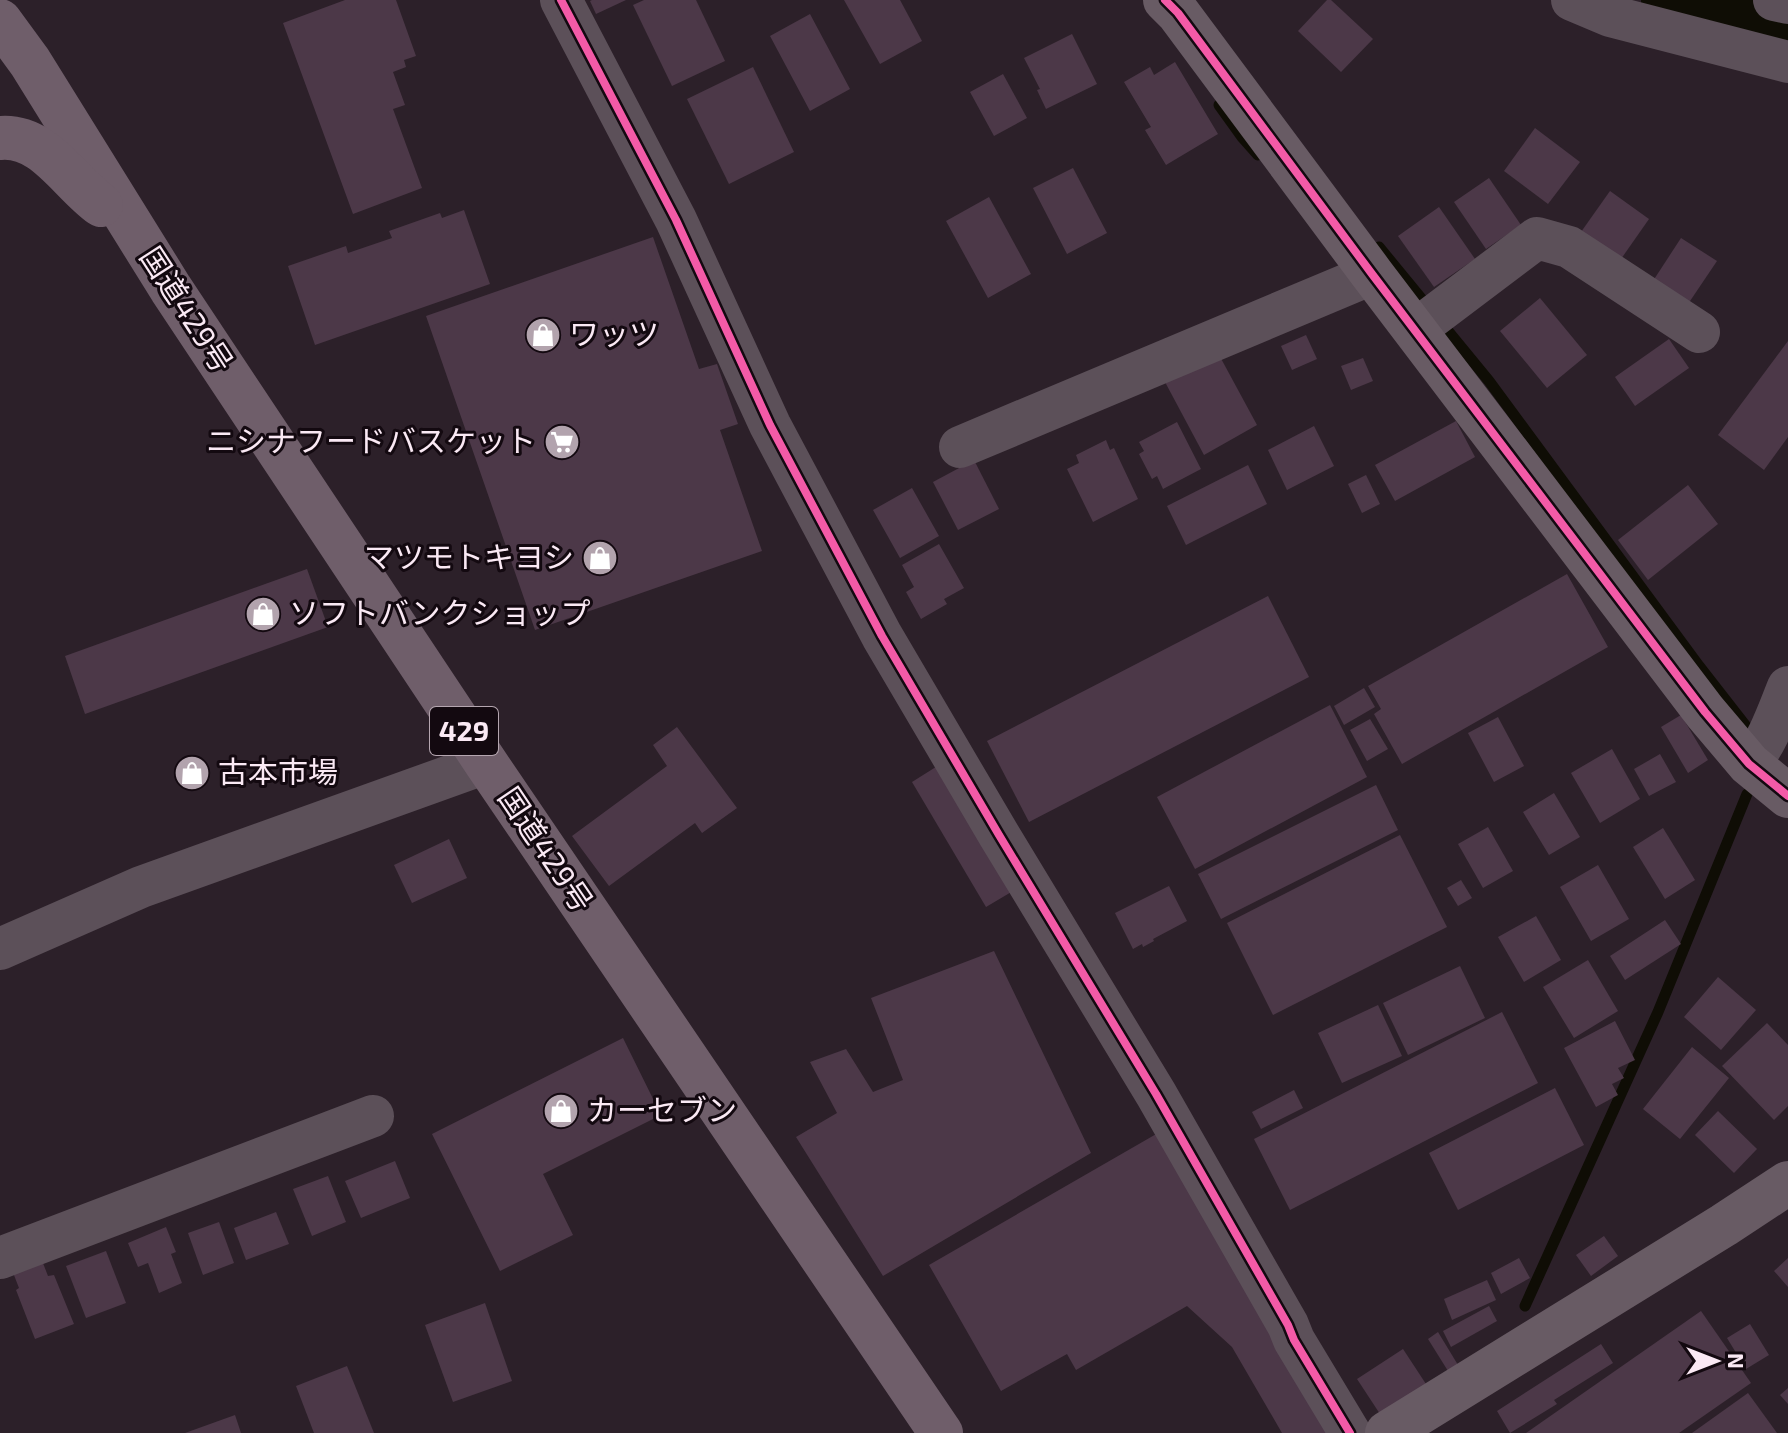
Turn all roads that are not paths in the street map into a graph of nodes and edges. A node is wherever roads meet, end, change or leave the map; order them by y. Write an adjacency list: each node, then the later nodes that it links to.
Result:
1 (561, 0): 23 (street)
2 (1165, 0): 10 (street)
3 (1572, 0): 7 (street)
4 (1774, 0): 5 (street)
5 (1788, 3)
6 (0, 21): 9 (highway, 国道429号 / 429)
7 (1788, 62)
8 (0, 138): 9 (highway)
9 (132, 227): 16 (highway, 国道429号 / 429)
10 (1372, 274): 11 (street); 13 (street)
11 (1428, 321): 12 (street); 15 (street)
12 (1699, 332)
13 (960, 447)
14 (1788, 687): 15 (street)
15 (1758, 752): 17 (street)
16 (486, 763): 18 (street); 22 (highway, 国道429号 / 429)
17 (1788, 796)
18 (0, 949)
19 (373, 1116): 21 (street)
20 (1788, 1183): 24 (street)
21 (0, 1258)
22 (941, 1433)
23 (1350, 1433)
24 (1387, 1433)

